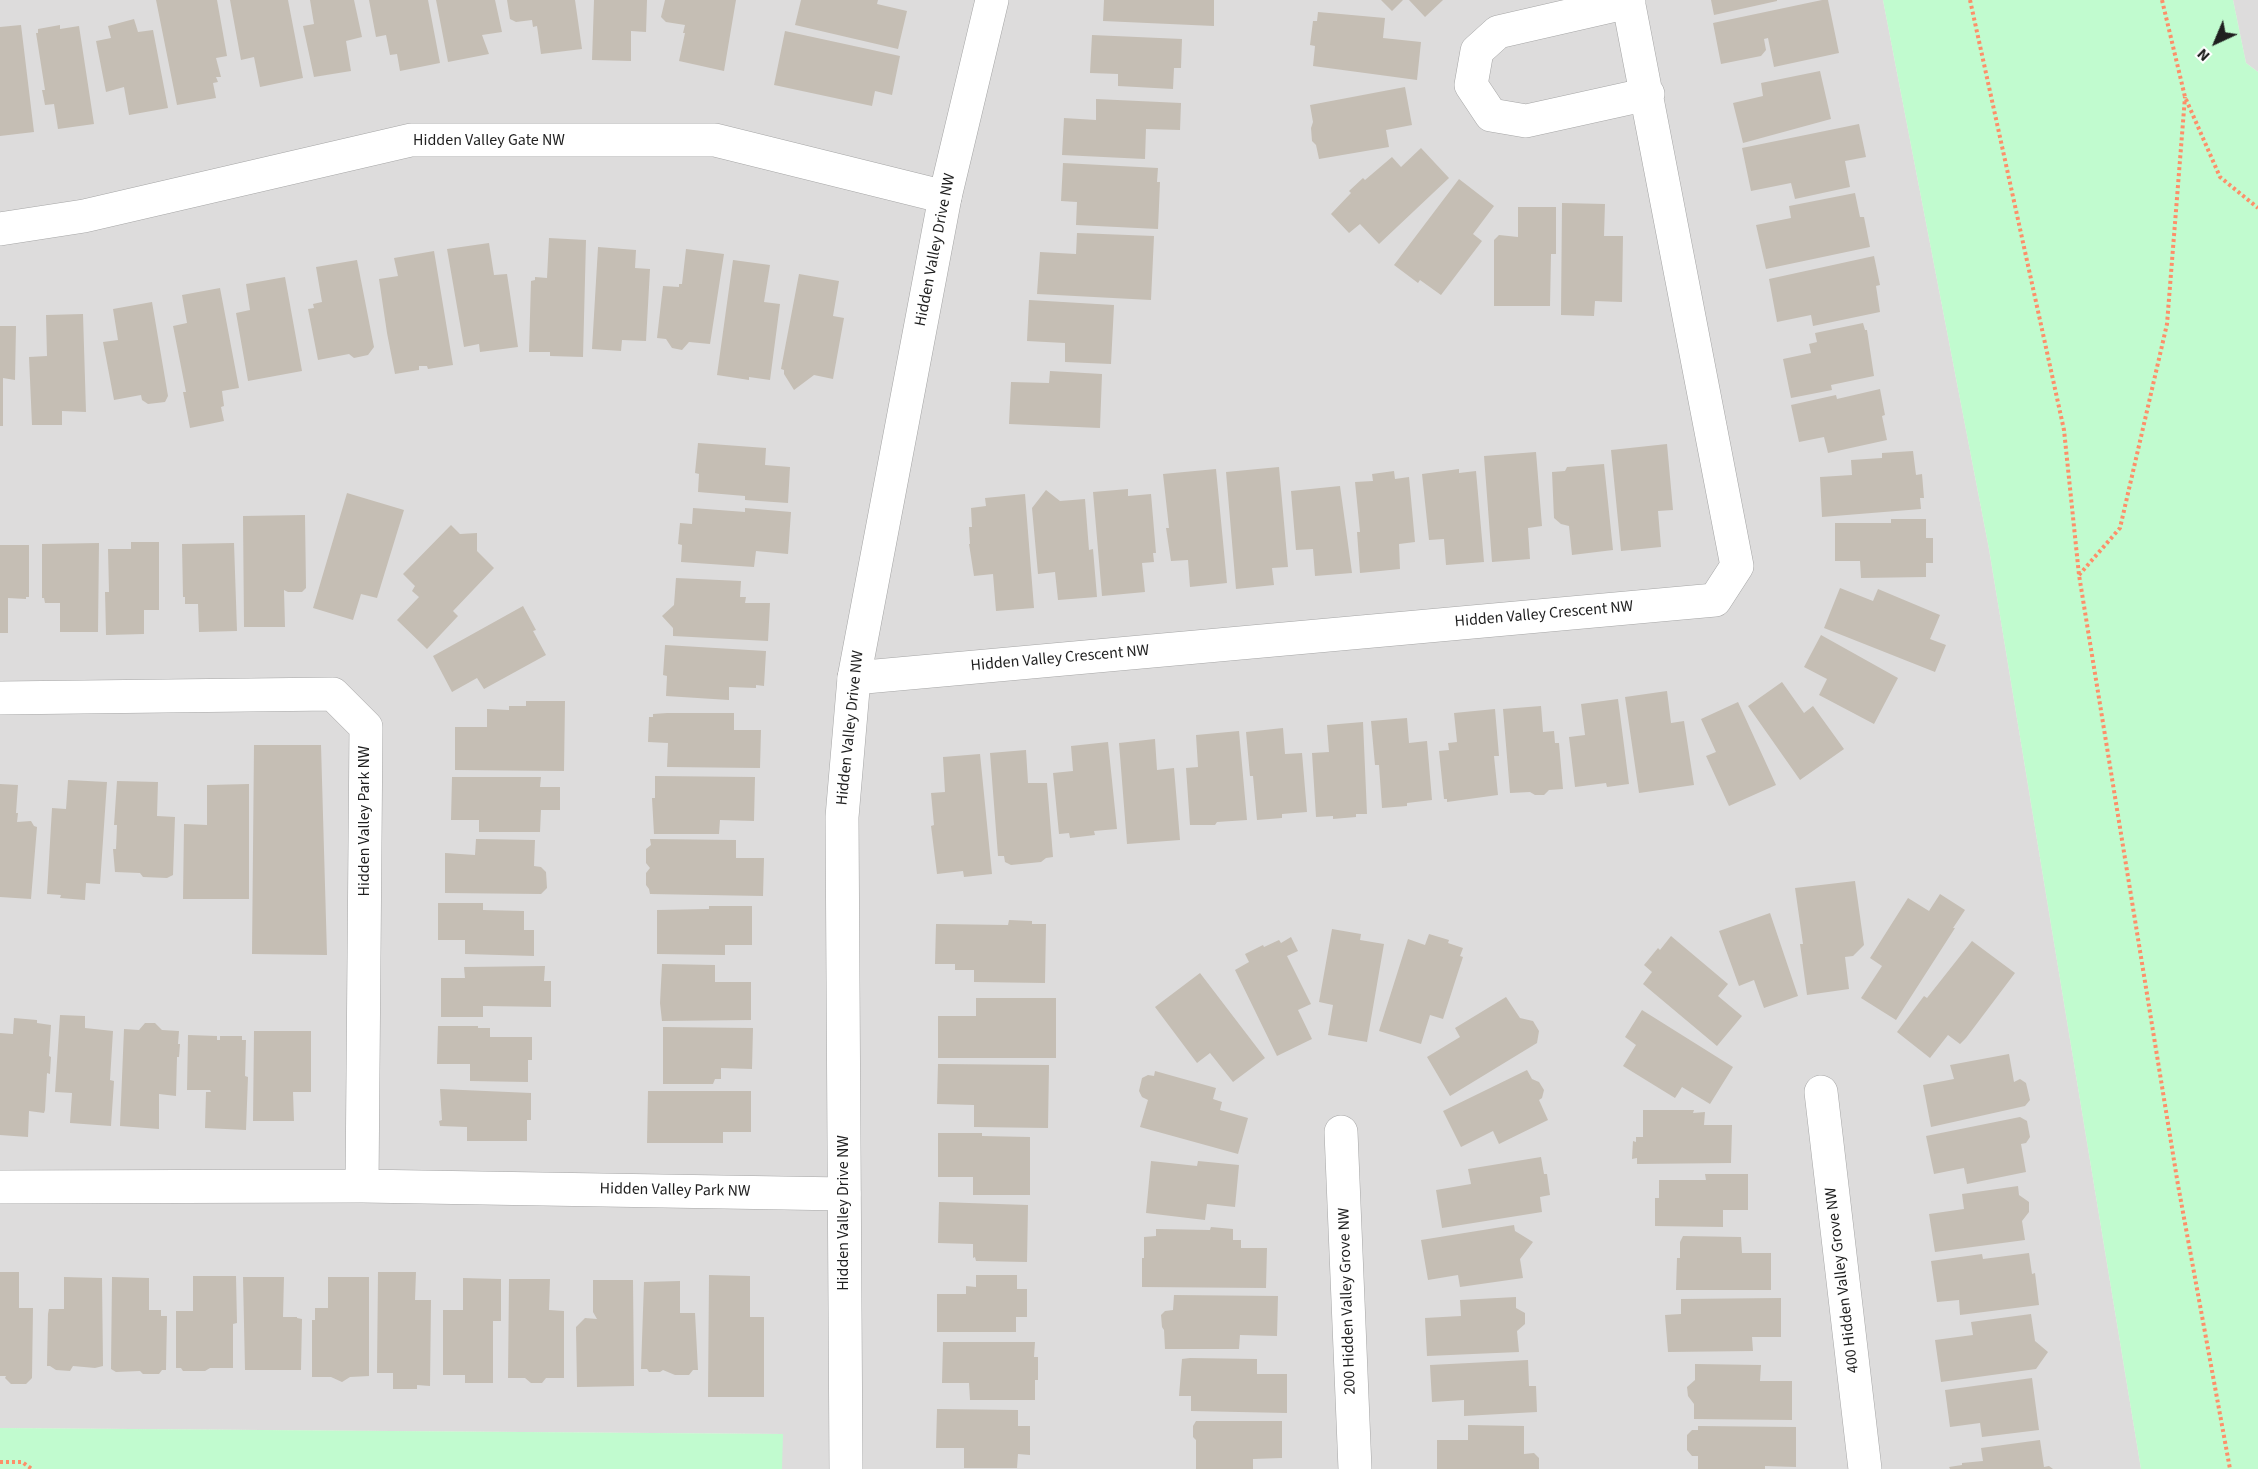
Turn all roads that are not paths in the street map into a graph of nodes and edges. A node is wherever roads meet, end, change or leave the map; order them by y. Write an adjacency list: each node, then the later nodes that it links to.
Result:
1 (992, 0): 4 (street, Hidden Valley Drive NW)
2 (1628, 1): 3 (street, Hidden Valley Crescent NW); 3 (street, Hidden Valley Crescent NW)
3 (1648, 94): 6 (street, Hidden Valley Crescent NW)
4 (945, 197): 5 (street, Hidden Valley Gate NW); 6 (street, Hidden Valley Drive NW)
5 (0, 228)
6 (854, 678): 12 (street, Hidden Valley Drive NW)
7 (0, 698): 10 (street, Hidden Valley Park NW)
8 (1821, 1092): 15 (street, 400 Hidden Valley Grove NW)
9 (1341, 1132): 14 (street, 200 Hidden Valley Grove NW)
10 (362, 1186): 11 (street, Hidden Valley Park NW); 12 (street, Hidden Valley Park NW)
11 (0, 1187)
12 (844, 1194): 13 (street, Hidden Valley Drive NW)
13 (846, 1469)
14 (1355, 1469)
15 (1865, 1469)

